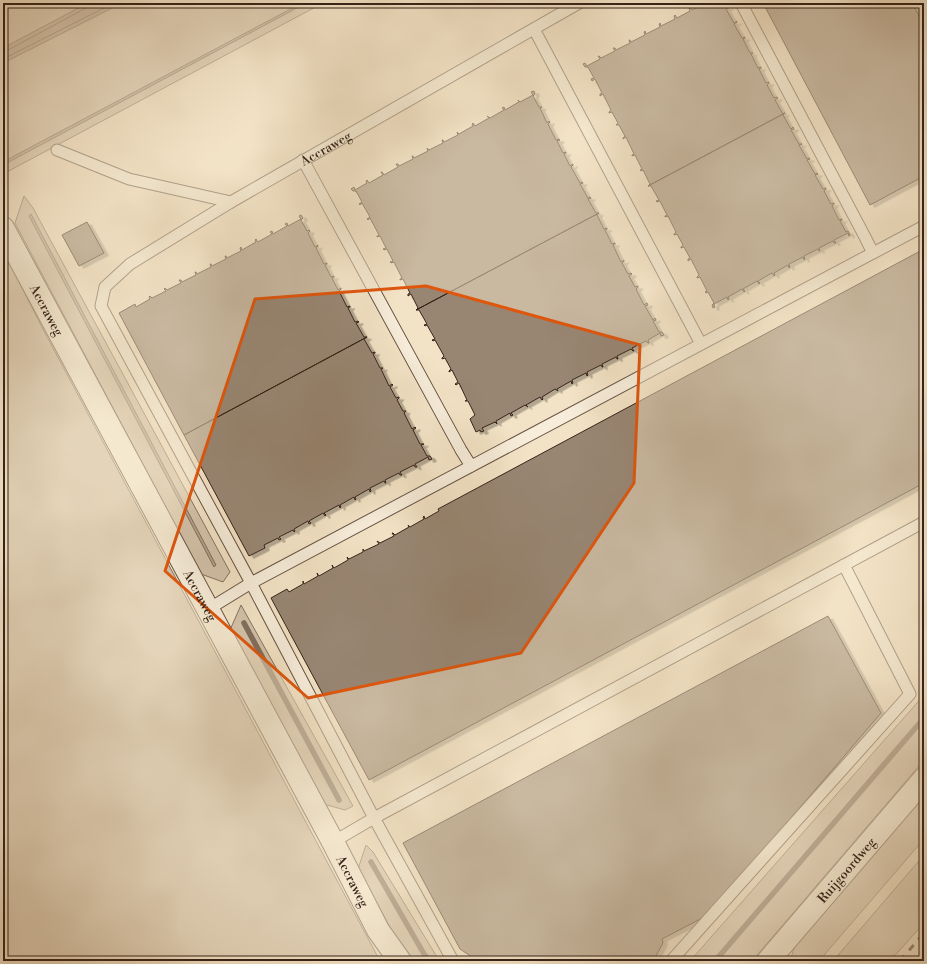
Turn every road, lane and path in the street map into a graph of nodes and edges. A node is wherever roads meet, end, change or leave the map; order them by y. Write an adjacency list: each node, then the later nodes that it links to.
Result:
1 (579, 3): 3 (lane, Accraweg)
2 (741, 3): 9 (lane)
3 (534, 29): 5 (lane, Accraweg); 10 (lane)
4 (57, 150): 6 (lane)
5 (303, 160): 6 (lane, Accraweg); 11 (lane)
6 (231, 202): 14 (lane, Accraweg)
7 (924, 226): 9 (lane)
8 (3, 228): 15 (street, Accraweg)
9 (873, 253): 10 (lane)
10 (701, 344): 11 (lane)
11 (471, 466): 14 (lane)
12 (924, 522): 13 (lane)
13 (844, 565): 17 (lane); 21 (lane)
14 (250, 583): 15 (lane); 17 (lane, Accraweg)
15 (207, 610): 18 (street, Accraweg)
16 (924, 779): 22 (street, Ruijgoordweg)
17 (374, 818): 18 (lane); 20 (lane, Accraweg)
18 (333, 842): 19 (street, Accraweg)
19 (400, 961)
20 (453, 961)
21 (671, 961)
22 (768, 961)

